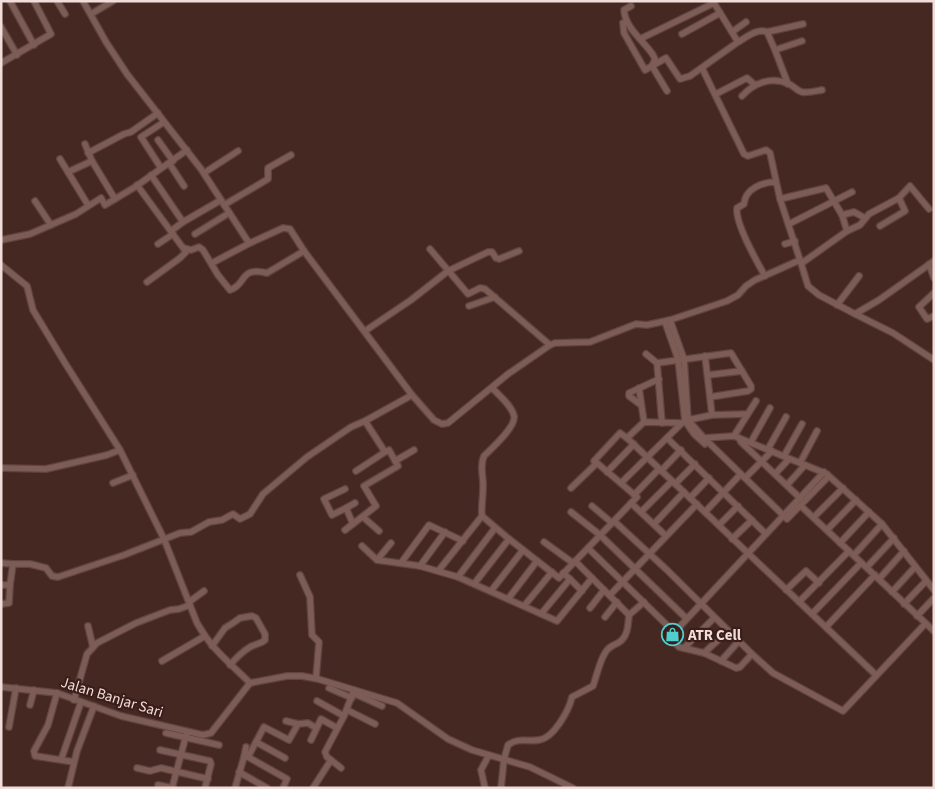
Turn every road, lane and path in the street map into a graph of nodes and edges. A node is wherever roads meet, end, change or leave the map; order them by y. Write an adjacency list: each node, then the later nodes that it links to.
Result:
1 (10, 1): 21 (street)
2 (34, 1): 21 (street)
3 (58, 1): 9 (street)
4 (83, 1): 10 (street)
5 (113, 1): 10 (street)
6 (714, 2): 8 (street); 18 (street)
7 (631, 6): 18 (street)
8 (720, 13): 15 (street); 17 (street)
9 (65, 14)
10 (91, 14): 33 (street)
11 (746, 22): 15 (street)
12 (623, 23): 25 (street)
13 (803, 24): 16 (street)
14 (1, 28): 23 (street)
15 (732, 32): 20 (street)
16 (767, 32): 20 (street); 22 (street)
17 (682, 34)
18 (640, 39): 25 (street)
19 (802, 41): 22 (street)
20 (738, 42): 26 (street)
21 (34, 45): 23 (street)
22 (775, 50): 27 (street)
23 (17, 55): 24 (street)
24 (1, 64)
25 (652, 66): 26 (street); 30 (street)
26 (702, 68): 31 (street)
27 (788, 84): 28 (street); 29 (street)
28 (755, 85): 31 (street); 32 (street)
29 (822, 90)
30 (667, 91)
31 (716, 94): 48 (street)
32 (742, 96)
33 (158, 113): 34 (street); 39 (street)
34 (164, 122): 37 (street); 44 (street)
35 (158, 140): 43 (street)
36 (85, 144): 39 (street)
37 (187, 150): 43 (street); 46 (street)
38 (238, 151): 46 (street)
39 (88, 153): 42 (street)
40 (291, 155): 56 (street)
41 (60, 158): 45 (street)
42 (92, 161): 45 (street); 53 (street)
43 (171, 162): 44 (street); 50 (street)
44 (161, 168): 47 (street)
45 (68, 172): 58 (street)
46 (204, 173): 56 (street)
47 (151, 175): 49 (street); 63 (street)
48 (776, 182): 54 (street); 84 (street)
49 (137, 185): 53 (street); 68 (street)
50 (184, 186)
51 (852, 192): 57 (street)
52 (899, 198): 59 (street); 62 (street); 66 (street)
53 (116, 199): 58 (street)
54 (780, 199): 57 (street); 64 (street)
55 (34, 201): 65 (street)
56 (223, 202): 60 (street); 63 (street)
57 (834, 202): 61 (street); 64 (street)
58 (88, 205): 65 (street)
59 (929, 209)
60 (229, 213): 69 (street); 72 (street)
61 (842, 215): 62 (street); 67 (street)
62 (865, 218): 67 (street)
63 (183, 222): 68 (street)
64 (789, 224): 71 (street)
65 (51, 225): 70 (street)
66 (880, 226)
67 (848, 231): 79 (street)
68 (172, 232): 73 (street); 75 (street)
69 (195, 234)
70 (1, 240)
71 (795, 241): 74 (street); 79 (street)
72 (250, 243): 77 (street); 80 (street)
73 (158, 244)
74 (785, 244)
75 (184, 248): 80 (street); 87 (street)
76 (430, 249): 83 (street)
77 (304, 251): 80 (street); 95 (street)
78 (519, 251): 83 (street)
79 (801, 261): 84 (street); 90 (street)
80 (212, 263)
81 (931, 263): 86 (street); 92 (street)
82 (1, 265): 127 (street)
83 (448, 271): 89 (street); 95 (street)
84 (766, 276): 94 (street)
85 (859, 276): 90 (street)
86 (934, 278)
87 (147, 282)
88 (934, 293): 93 (street)
89 (495, 297): 91 (street); 96 (street)
90 (837, 305): 92 (street)
91 (469, 306)
92 (855, 314): 100 (street)
93 (934, 316)
94 (668, 321): 96 (street); 99 (street)
95 (365, 331): 107 (street)
96 (550, 345): 105 (street)
97 (646, 354): 101 (street)
98 (705, 356): 99 (street); 102 (street); 103 (street)
99 (681, 359): 101 (street); 116 (street)
100 (934, 360)
101 (657, 363): 104 (street)
102 (742, 371): 103 (street); 108 (street)
103 (708, 375): 108 (street)
104 (659, 378): 106 (street); 118 (street)
105 (492, 388): 107 (street); 172 (street)
106 (639, 388): 110 (street); 110 (street)
107 (412, 395): 115 (street)
108 (710, 396): 113 (street)
109 (756, 402): 112 (street)
110 (641, 404): 117 (street)
111 (770, 408): 125 (street)
112 (747, 414): 113 (street); 121 (street)
113 (712, 415): 116 (street)
114 (786, 417): 130 (street)
115 (365, 421): 131 (street); 191 (street)
116 (685, 421): 118 (street); 123 (street); 124 (street); 146 (street)
117 (644, 422): 118 (street); 122 (street)
118 (662, 423)
119 (802, 424): 133 (street)
120 (817, 431): 138 (street)
121 (736, 437): 124 (street); 125 (street); 135 (street)
122 (627, 438): 126 (street); 136 (street)
123 (667, 438): 129 (street); 132 (street)
124 (704, 438): 146 (street)
125 (751, 442): 130 (street)
126 (634, 444): 132 (street); 142 (street)
127 (120, 450): 139 (street); 145 (street)
128 (414, 450): 134 (street)
129 (681, 450): 137 (street); 140 (street)
130 (770, 450): 133 (street); 135 (street)
131 (385, 452): 134 (street); 141 (street)
132 (646, 457): 140 (street); 149 (street)
133 (787, 457): 138 (street); 143 (street)
134 (395, 461): 174 (street)
135 (762, 462): 143 (street); 146 (street)
136 (597, 463): 142 (street); 152 (street)
137 (694, 464): 147 (street); 150 (street)
138 (803, 464): 144 (street); 151 (street)
139 (1, 468)
140 (660, 470): 150 (street); 157 (street)
141 (356, 471)
142 (607, 472): 149 (street)
143 (775, 474): 151 (street)
144 (826, 474): 153 (street); 159 (street); 166 (street)
145 (133, 476): 148 (street); 191 (street)
146 (742, 477): 156 (street); 173 (street)
147 (709, 478): 156 (street); 158 (street)
148 (113, 483)
149 (621, 483): 157 (street)
150 (674, 483): 155 (street); 169 (street)
151 (787, 485): 159 (street)
152 (571, 488)
153 (843, 488): 160 (street); 175 (street)
154 (346, 489): 167 (street)
155 (684, 492): 158 (street); 179 (street)
156 (724, 492): 165 (street); 170 (street)
157 (634, 495): 162 (street)
158 (690, 498): 163 (street)
159 (800, 498): 173 (street)
160 (856, 500): 171 (street); 184 (street)
161 (355, 503): 167 (street)
162 (631, 503): 169 (street); 177 (street)
163 (697, 504): 170 (street); 188 (street)
164 (592, 506): 177 (street)
165 (738, 506): 176 (street); 181 (street)
166 (801, 506): 173 (street); 175 (street)
167 (346, 508): 178 (street)
168 (571, 512): 189 (street)
169 (641, 512): 179 (street)
170 (705, 512): 181 (street)
171 (869, 512): 180 (street); 197 (street)
172 (482, 516): 182 (street); 194 (street)
173 (782, 516): 187 (street)
174 (363, 517): 178 (street); 185 (street)
175 (814, 517): 184 (street)
176 (752, 520): 187 (street); 193 (street)
177 (614, 521): 189 (street); 203 (street)
178 (353, 524): 183 (street)
179 (654, 524): 188 (street)
180 (882, 524): 190 (street); 202 (street)
181 (719, 525): 193 (street)
182 (496, 528): 192 (street); 220 (street)
183 (345, 530)
184 (827, 530): 197 (street)
185 (379, 531)
186 (445, 532): 194 (street); 209 (street); 212 (street)
187 (766, 534): 204 (street)
188 (666, 535): 203 (street)
189 (600, 536): 199 (street); 215 (street)
190 (894, 538): 201 (street); 213 (street)
191 (164, 539): 211 (street); 243 (street)
192 (509, 539): 200 (street); 227 (street)
193 (732, 539): 204 (street)
194 (463, 541): 216 (street)
195 (544, 542): 208 (street)
196 (391, 543): 205 (street)
197 (840, 543): 202 (street)
198 (362, 546): 205 (street)
199 (588, 548): 208 (street); 224 (street)
200 (523, 550): 206 (street); 234 (street)
201 (904, 551): 214 (street); 221 (street)
202 (852, 553): 210 (street); 226 (street)
203 (650, 554): 215 (street); 245 (street)
204 (748, 555): 231 (street); 245 (street)
205 (377, 560): 209 (street)
206 (537, 560): 217 (street); 239 (street)
207 (1, 562): 211 (street)
208 (574, 562): 218 (street); 222 (street)
209 (401, 563): 212 (street)
210 (861, 563): 213 (street); 250 (street)
211 (13, 564): 229 (street)
212 (420, 566): 216 (street)
213 (866, 567): 221 (street)
214 (915, 567): 225 (street); 236 (street)
215 (635, 568): 224 (street); 254 (street)
216 (439, 570): 220 (street)
217 (552, 572): 218 (street); 247 (street)
218 (563, 573): 223 (street)
219 (300, 575): 272 (street)
220 (458, 576): 227 (street)
221 (877, 577): 236 (street); 258 (street)
222 (592, 578): 230 (street); 235 (street)
223 (570, 579): 235 (street); 249 (street)
224 (623, 581): 237 (street); 241 (street)
225 (926, 581): 232 (street); 246 (street)
226 (819, 583): 231 (street); 242 (street)
227 (474, 584): 234 (street)
228 (1, 585): 229 (street)
229 (10, 585): 244 (street)
230 (604, 590): 237 (street); 248 (street)
231 (786, 590): 242 (street)
232 (934, 590)
233 (204, 591): 243 (street)
234 (491, 591): 239 (street)
235 (582, 591): 249 (street)
236 (892, 592): 246 (street)
237 (610, 595): 240 (street)
238 (934, 598): 252 (street)
239 (508, 599): 247 (street)
240 (617, 602): 251 (street); 253 (street)
241 (644, 602): 251 (street); 260 (street)
242 (799, 602): 250 (street)
243 (189, 603): 261 (street); 264 (street)
244 (1, 604)
245 (701, 604): 254 (street); 255 (street)
246 (904, 604): 252 (street)
247 (524, 606): 249 (street)
248 (590, 608)
249 (541, 614)
250 (812, 614): 258 (street)
251 (629, 615): 305 (street)
252 (917, 616): 257 (street)
253 (605, 618)
254 (686, 618): 260 (street)
255 (714, 618): 259 (street); 265 (street)
256 (88, 626): 264 (street)
257 (931, 627): 271 (street)
258 (826, 628): 271 (street)
259 (728, 631): 262 (street); 266 (street)
260 (674, 632): 265 (street)
261 (205, 636): 263 (street); 269 (street)
262 (739, 642): 267 (street); 268 (street)
263 (212, 646): 270 (street); 270 (street)
264 (92, 647): 280 (street)
265 (684, 648): 266 (street)
266 (704, 652): 268 (street)
267 (752, 654): 268 (street); 271 (street)
268 (721, 661)
269 (162, 662)
270 (230, 665): 273 (street)
271 (876, 675)
272 (316, 678): 273 (street); 279 (street)
273 (250, 684): 294 (street, Jalan Banjar Sari)
274 (1, 687): 275 (street, Jalan Banjar Sari)
275 (16, 688): 277 (street, Jalan Banjar Sari); 290 (street)
276 (330, 688): 279 (street)
277 (34, 690): 278 (street, Jalan Banjar Sari); 283 (street)
278 (58, 693): 280 (street, Jalan Banjar Sari); 307 (street)
279 (353, 694): 285 (street); 286 (street); 301 (street)
280 (74, 700): 282 (street, Jalan Banjar Sari)
281 (317, 701): 286 (street)
282 (82, 702): 284 (street, Jalan Banjar Sari); 302 (street)
283 (30, 705)
284 (94, 706): 294 (street, Jalan Banjar Sari); 307 (street)
285 (382, 706)
286 (345, 713): 289 (street); 292 (street)
287 (286, 720): 288 (street)
288 (298, 724): 291 (street); 296 (street)
289 (375, 724)
290 (9, 727)
291 (316, 728): 292 (street); 295 (street)
292 (337, 728): 306 (street)
293 (166, 733): 294 (street)
294 (186, 734): 297 (street); 300 (street)
295 (311, 740)
296 (256, 742): 303 (street); 304 (street)
297 (219, 745)
298 (246, 748): 303 (street)
299 (160, 750): 300 (street)
300 (181, 754): 310 (street); 312 (street)
301 (489, 755): 305 (street); 321 (street)
302 (62, 757)
303 (246, 757): 311 (street); 319 (street)
304 (285, 758)
305 (504, 759): 322 (street); 323 (street)
306 (331, 760): 309 (street); 320 (street)
307 (74, 762): 314 (street)
308 (137, 768): 310 (street)
309 (341, 768)
310 (176, 772): 312 (street); 315 (street)
311 (239, 772): 317 (street); 318 (street)
312 (208, 779): 316 (street)
313 (158, 784): 315 (street)
314 (68, 788)
315 (173, 788)
316 (205, 788)
317 (235, 788)
318 (267, 788)
319 (283, 788)
320 (313, 788)
321 (485, 788)
322 (501, 788)
323 (573, 788)

